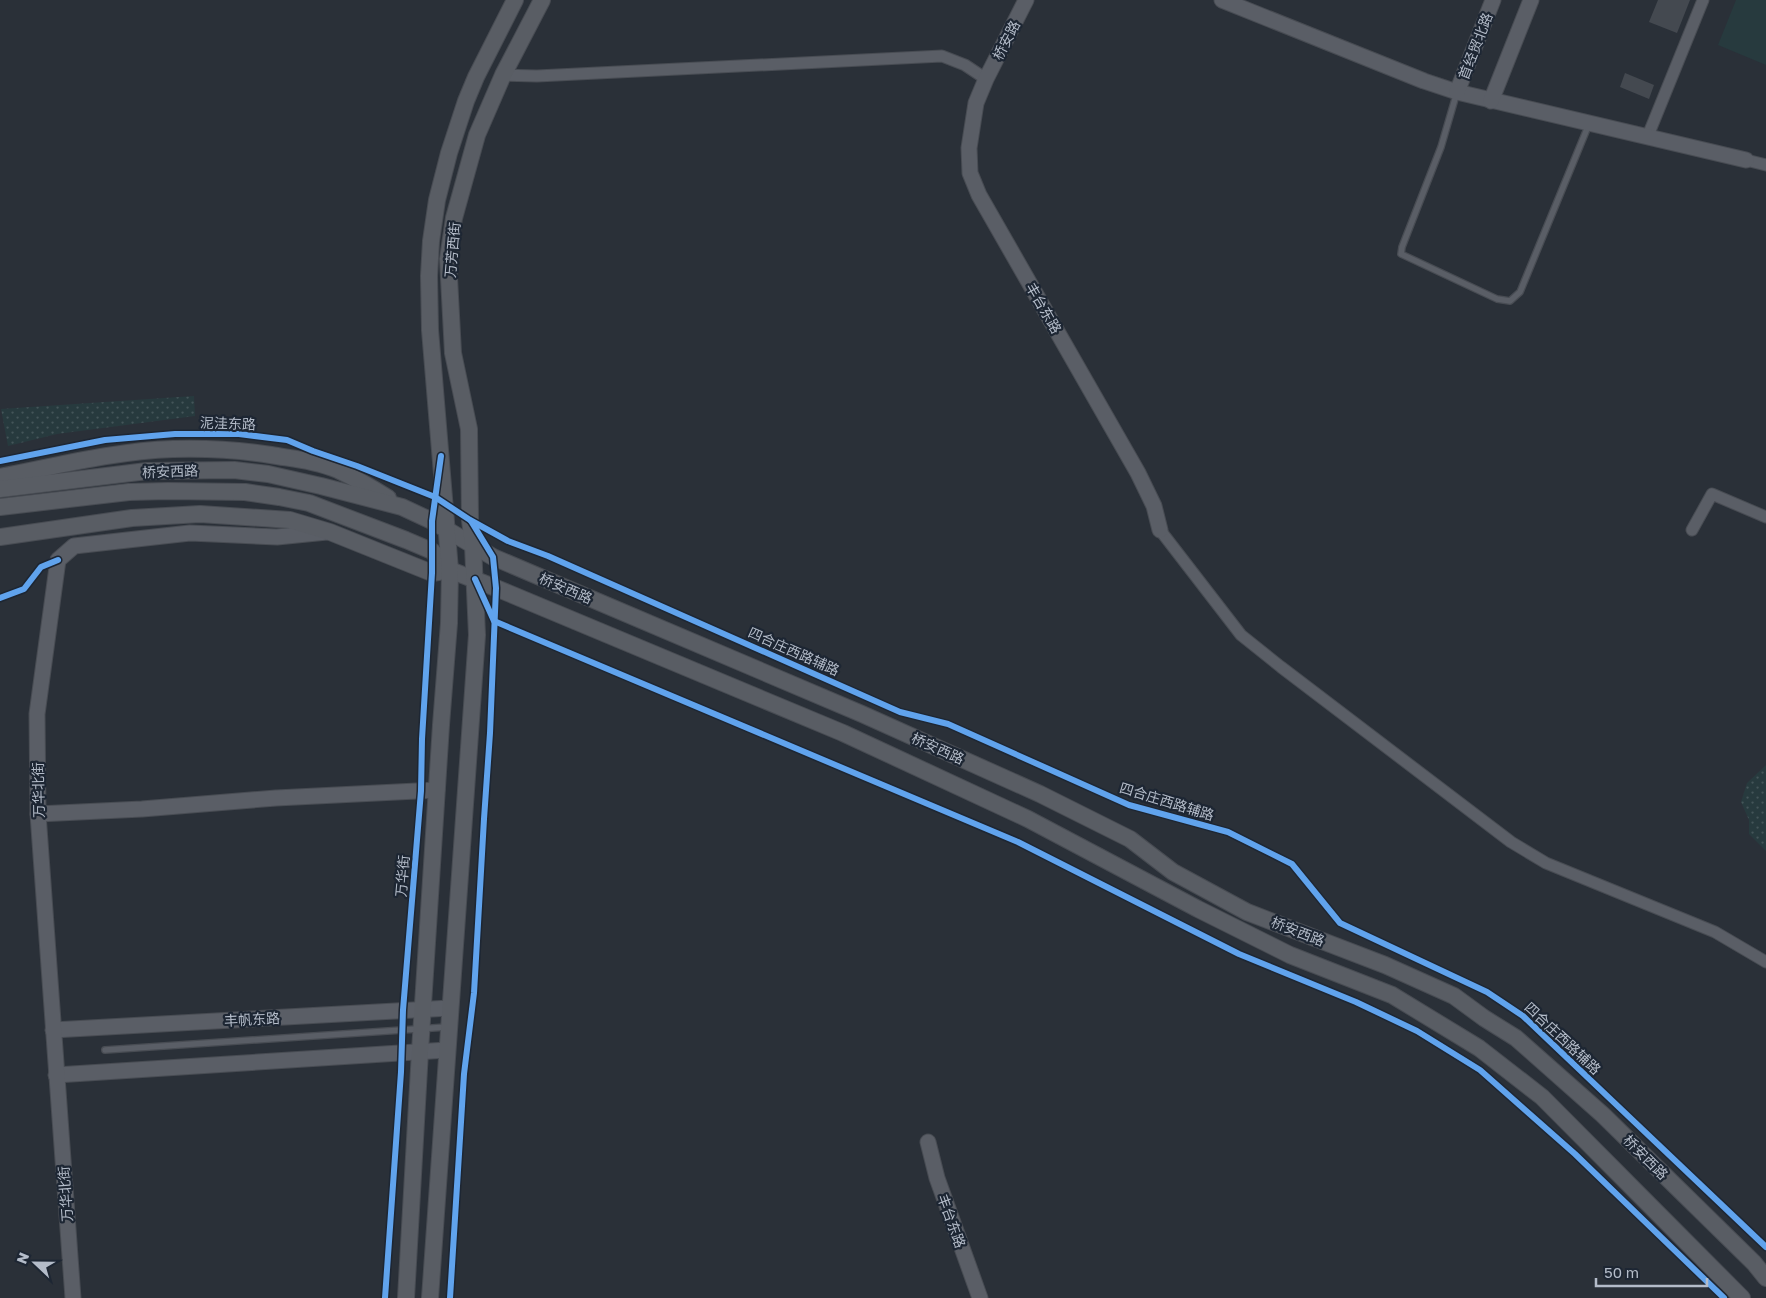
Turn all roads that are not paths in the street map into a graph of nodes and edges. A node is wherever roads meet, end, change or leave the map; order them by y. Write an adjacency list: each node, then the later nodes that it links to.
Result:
1 (515, 0): 21 (main road, 万芳西街)
2 (542, 0): 8 (main road, 万芳西街)
3 (1026, 0): 9 (street, 桥安路)
4 (1222, 0): 10 (street)
5 (1493, 0): 10 (street, 首经贸北路)
6 (1531, 0): 11 (street)
7 (1703, 0): 13 (street)
8 (503, 75): 9 (street); 26 (main road, 万芳西街)
9 (986, 79): 22 (street, 丰台东路)
10 (1457, 92): 11 (street); 12 (lane)
11 (1491, 101): 12 (street)
12 (1589, 124): 13 (street)
13 (1647, 138): 14 (street)
14 (1746, 160): 15 (street)
15 (1766, 165)
16 (0, 477): 19 (main road, 泥洼东路)
17 (0, 489): 19 (main road, 桥安西路)
18 (0, 507): 27 (main road, 桥安西路)
19 (402, 507): 21 (main road, 桥安西路)
20 (1766, 517): 23 (street)
21 (446, 529): 26 (main road, 桥安西路); 27 (main road)
22 (1160, 530): 31 (street)
23 (1692, 530)
24 (330, 532): 25 (main road); 27 (main road); 30 (street, 万华北街)
25 (0, 537)
26 (473, 546): 28 (main road); 42 (main road, 桥安西路)
27 (450, 570): 28 (main road, 桥安西路); 29 (main road)
28 (475, 579): 32 (main road); 47 (main road, 桥安西路)
29 (437, 790): 30 (street); 33 (main road)
30 (38, 814): 36 (street, 万华北街)
31 (1766, 962)
32 (450, 1008): 33 (street, 丰帆东路); 34 (main road)
33 (423, 1009): 35 (main road); 36 (street, 丰帆东路)
34 (449, 1027): 35 (lane); 38 (main road)
35 (422, 1028): 37 (lane); 39 (main road)
36 (53, 1030): 40 (street, 万华北街)
37 (104, 1050)
38 (447, 1050): 39 (street); 45 (main road)
39 (420, 1051): 40 (street); 44 (main road)
40 (56, 1075): 43 (street, 万华北街)
41 (928, 1142): 46 (street, 丰台东路)
42 (1766, 1278)
43 (72, 1298)
44 (406, 1298)
45 (430, 1298)
46 (980, 1298)
47 (1742, 1298)

